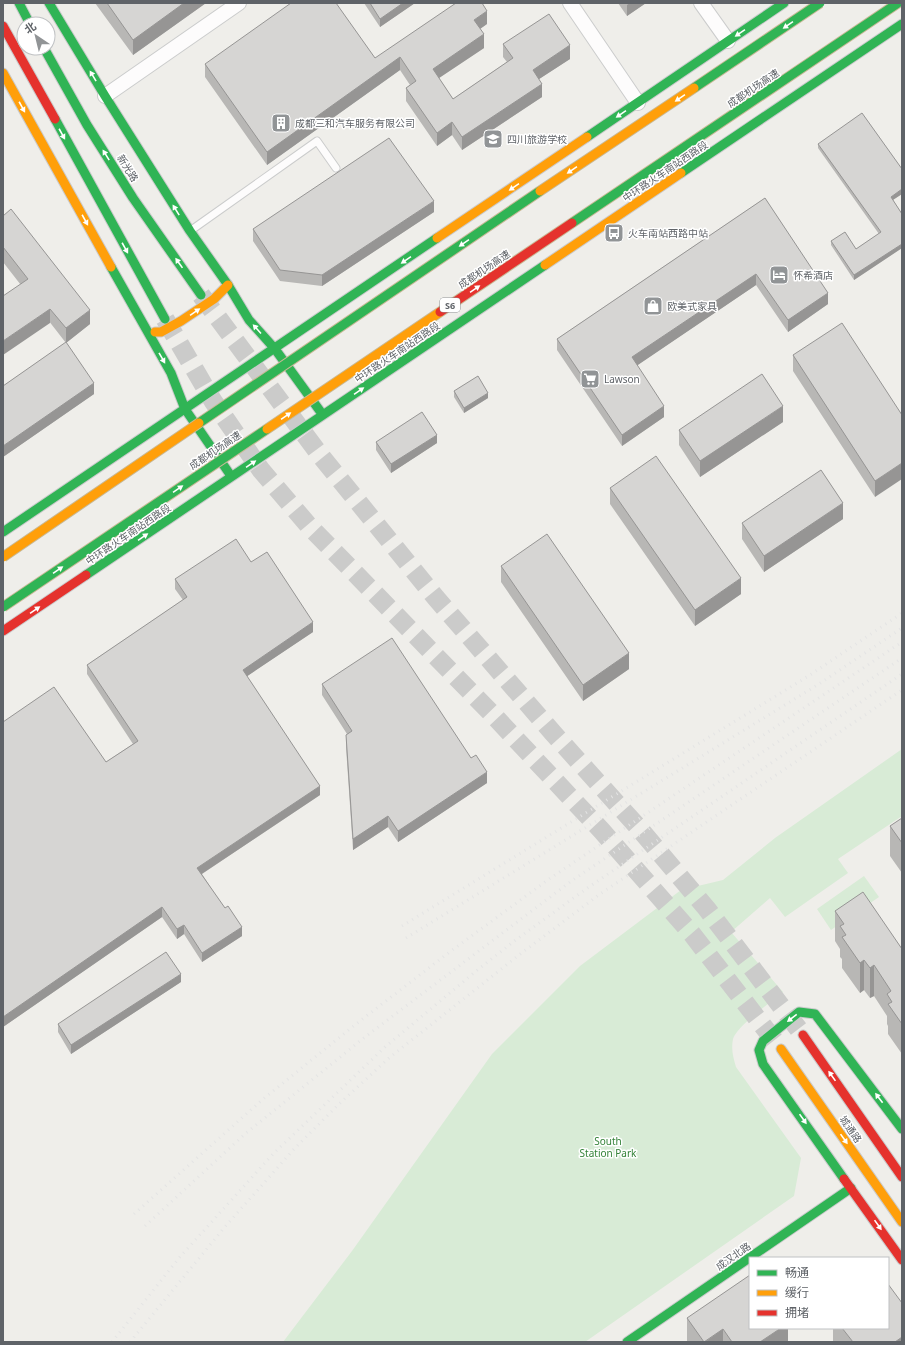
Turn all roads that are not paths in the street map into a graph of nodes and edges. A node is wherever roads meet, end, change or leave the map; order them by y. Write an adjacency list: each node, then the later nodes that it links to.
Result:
1 (19, 3): 10 (main road)
2 (49, 3): 16 (main road, one-way to 2)
3 (239, 3): 16 (street)
4 (570, 3): 17 (street)
5 (702, 3): 13 (street)
6 (784, 3): 13 (main road, one-way to 13)
7 (820, 3): 29 (main road, one-way to 29, bridge)
8 (885, 3): 11 (main road)
9 (898, 3): 30 (main road, 成都机场高速 / S6, one-way to 9, bridge)
10 (26, 16)
11 (899, 22): 26 (main road, 中环路火车南站西路段, one-way to 11)
12 (3, 26): 22 (main road, one-way to 22)
13 (728, 41): 17 (main road)
14 (48, 56): 21 (main road, 新光路, one-way to 14)
15 (3, 73): 23 (main road, one-way to 23)
16 (105, 96): 19 (main road, one-way to 16)
17 (638, 103): 24 (main road, one-way to 24)
18 (336, 168): 19 (lane)
19 (190, 231): 20 (main road)
20 (228, 285): 23 (main road, one-way to 20); 24 (main road, one-way to 20)
21 (201, 295)
22 (165, 319)
23 (148, 333): 25 (main road, one-way to 25)
24 (275, 349): 25 (main road); 26 (main road)
25 (185, 409): 27 (main road); 28 (main road)
26 (323, 415): 27 (main road, 中环路火车南站西路段, one-way to 26)
27 (232, 477): 31 (main road, 中环路火车南站西路段, one-way to 27)
28 (3, 532)
29 (3, 557)
30 (3, 607)
31 (3, 632)
32 (803, 1035): 35 (main road, 城通路, one-way to 32)
33 (781, 1049): 37 (main road, 城通路, one-way to 37)
34 (902, 1129): 36 (main road, one-way to 36)
35 (902, 1177)
36 (851, 1188): 38 (main road, 成汉北路); 40 (main road, one-way to 40)
37 (902, 1222)
38 (751, 1257)
39 (749, 1258): 41 (main road, 成汉北路)
40 (902, 1260)
41 (627, 1342)

